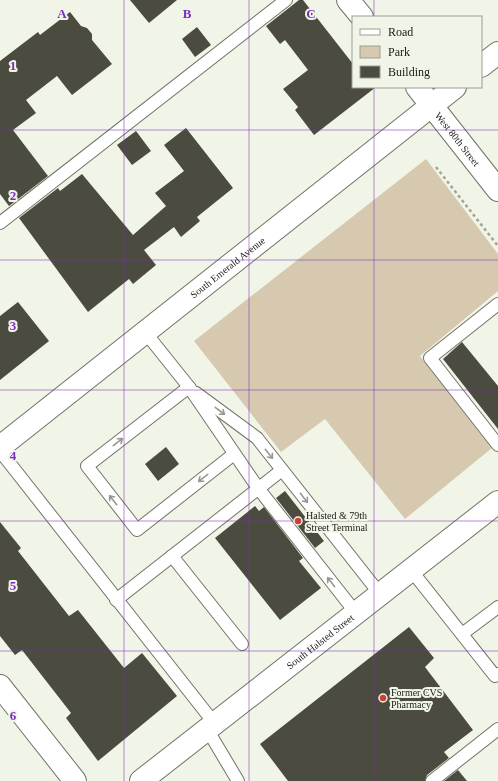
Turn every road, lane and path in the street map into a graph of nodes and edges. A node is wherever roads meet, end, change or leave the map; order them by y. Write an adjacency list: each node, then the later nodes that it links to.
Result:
1 (286, 0): 11 (lane)
2 (348, 0): 3 (street)
3 (361, 16)
4 (498, 53): 5 (street)
5 (482, 65)
6 (418, 88): 8 (street, West 80th Street)
7 (453, 88): 8 (street, South Emerald Avenue)
8 (431, 105): 10 (street, West 80th Street); 14 (street, South Emerald Avenue)
9 (436, 167): 12 (path)
10 (498, 190)
11 (0, 223)
12 (498, 246)
13 (498, 304): 16 (lane)
14 (145, 332): 15 (lane); 17 (street, South Emerald Avenue)
15 (189, 387): 19 (lane); 19 (lane, one-way to 15); 20 (lane, one-way to 20)
16 (498, 445)
17 (0, 447)
18 (0, 451): 26 (lane)
19 (234, 454): 21 (lane)
20 (282, 470): 21 (lane); 25 (lane, one-way to 25)
21 (258, 488): 23 (lane); 28 (lane, one-way to 21)
22 (498, 502): 24 (street, South Halsted Street)
23 (172, 556): 26 (lane); 30 (lane)
24 (411, 570): 25 (street, South Halsted Street); 29 (lane)
25 (380, 594): 28 (street, South Halsted Street)
26 (116, 600): 33 (lane)
27 (498, 607): 29 (lane)
28 (356, 613): 33 (street, South Halsted Street)
29 (462, 634): 31 (lane)
30 (242, 644)
31 (498, 674)
32 (0, 686): 35 (street)
33 (211, 727): 36 (street, South Halsted Street); 37 (lane)
34 (498, 729): 38 (lane)
35 (75, 781)
36 (141, 781)
37 (238, 781)
38 (432, 781)

